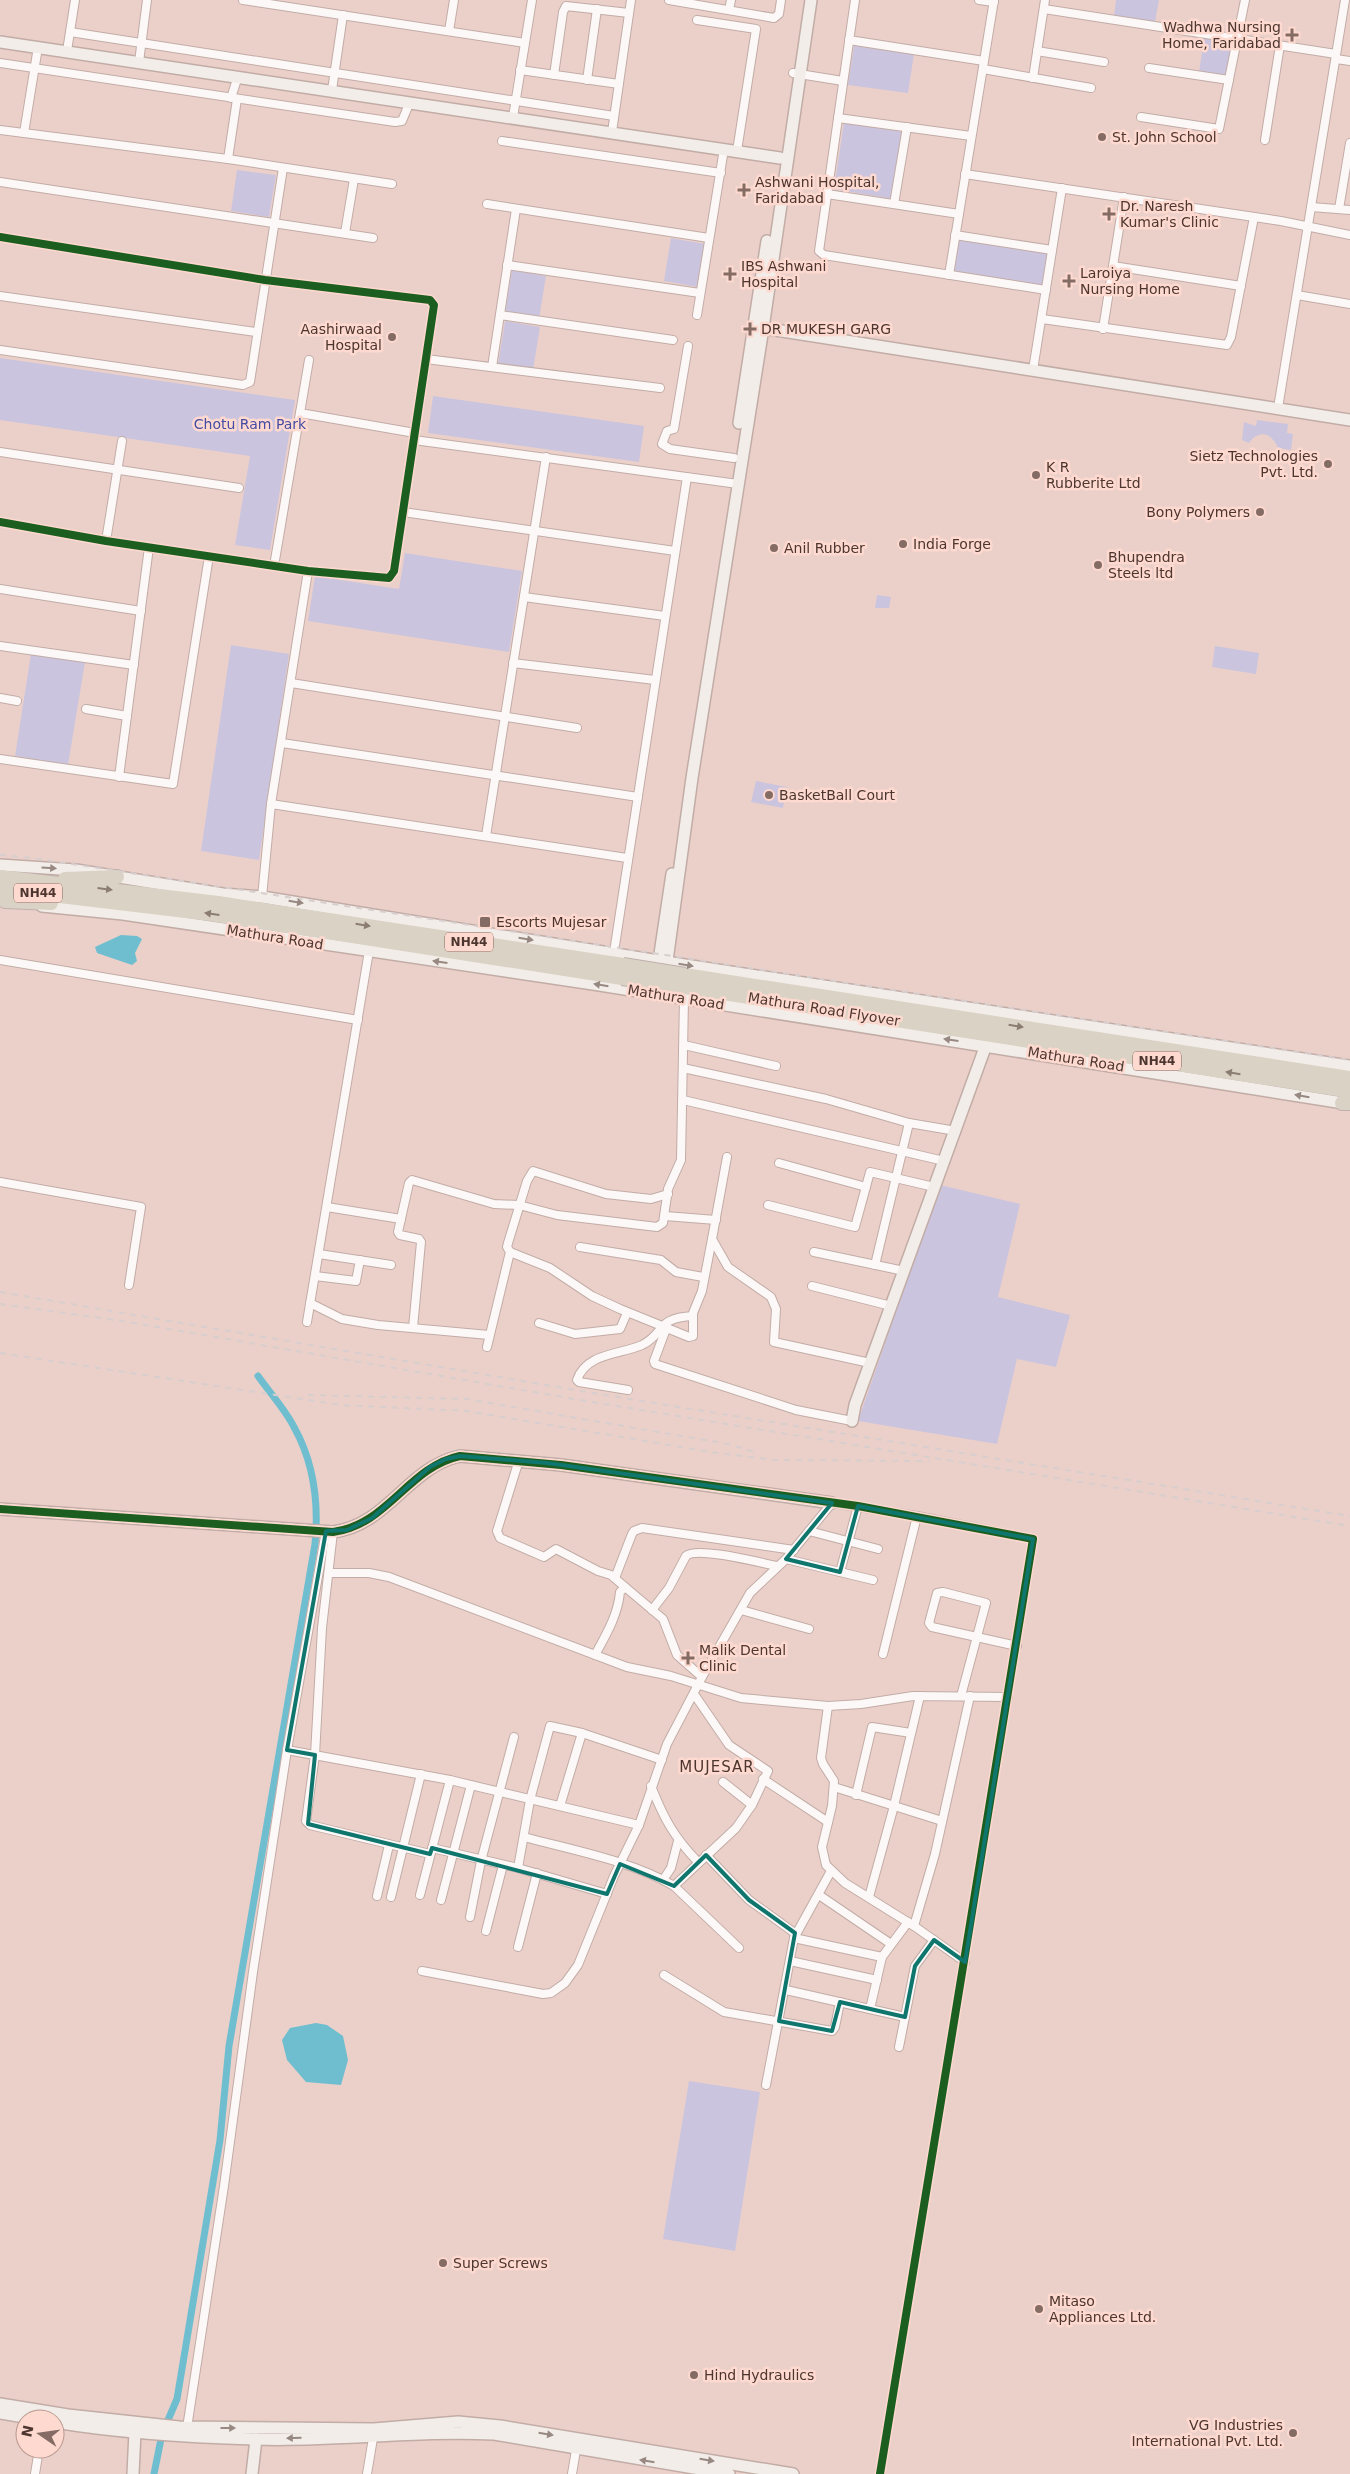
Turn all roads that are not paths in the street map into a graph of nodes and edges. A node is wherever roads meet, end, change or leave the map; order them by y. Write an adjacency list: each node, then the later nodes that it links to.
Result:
1 (75, 0): 28 (street)
2 (147, 0): 32 (street)
3 (243, 0): 25 (street)
4 (454, 0): 27 (street)
5 (532, 0): 33 (street)
6 (631, 0): 24 (street)
7 (670, 0): 19 (street)
8 (731, 0): 23 (street)
9 (781, 0): 23 (street)
10 (804, 0): 48 (street)
11 (811, 0): 48 (street)
12 (855, 0): 30 (street)
13 (979, 0): 17 (street)
14 (1045, 0): 22 (street)
15 (1245, 0): 29 (street)
16 (1344, 0): 18 (street); 38 (street)
17 (994, 1): 43 (street)
18 (1350, 1)
19 (689, 2): 20 (street)
20 (708, 3): 23 (street)
21 (597, 9): 24 (street); 49 (street); 52 (street)
22 (1044, 9): 29 (street); 37 (street)
23 (730, 10)
24 (629, 14): 55 (street)
25 (343, 15): 27 (street); 47 (street)
26 (697, 20): 74 (street)
27 (450, 31): 33 (street)
28 (70, 32): 32 (street); 36 (street)
29 (1237, 39): 34 (street); 53 (street)
30 (849, 40): 43 (street); 54 (street)
31 (0, 42): 35 (street)
32 (140, 43): 40 (street); 47 (street)
33 (525, 43): 46 (street)
34 (1280, 45): 38 (street); 70 (street)
35 (38, 47): 36 (street); 45 (street)
36 (67, 51): 40 (street)
37 (1037, 51): 41 (street); 51 (street)
38 (1336, 57): 39 (street); 88 (street)
39 (1350, 61)
40 (139, 62): 50 (street)
41 (1104, 62)
42 (0, 64): 45 (street)
43 (983, 65): 51 (street); 69 (street)
44 (1149, 68): 53 (street)
45 (35, 69): 58 (street); 68 (street)
46 (520, 70): 49 (street); 59 (street)
47 (335, 72): 57 (street); 59 (street)
48 (796, 74): 54 (street); 75 (street); 116 (street)
49 (554, 75): 52 (street)
50 (238, 76): 57 (street); 58 (street)
51 (1033, 78): 56 (street)
52 (587, 80): 55 (street)
53 (1229, 80): 63 (street)
54 (843, 81): 64 (street)
55 (619, 84): 61 (street)
56 (1091, 88)
57 (332, 90): 60 (street)
58 (234, 99): 60 (street); 76 (street)
59 (515, 102): 61 (street); 62 (street)
60 (409, 104): 62 (street)
61 (614, 116): 67 (street)
62 (513, 117): 67 (street)
63 (1141, 117)
64 (838, 118): 65 (street); 84 (street)
65 (907, 127): 69 (street); 87 (street)
66 (0, 130): 68 (street)
67 (612, 132): 73 (street)
68 (24, 133): 76 (street)
69 (972, 136): 79 (street)
70 (1265, 140)
71 (502, 141): 78 (street)
72 (1350, 143): 90 (street)
73 (724, 149): 74 (street); 78 (street)
74 (737, 151): 75 (street)
75 (780, 158): 116 (street)
76 (228, 159): 77 (street)
77 (282, 168): 80 (street); 94 (street)
78 (721, 173): 101 (street)
79 (965, 174): 83 (street); 92 (street)
80 (354, 179): 82 (street); 96 (street)
81 (0, 182): 94 (street)
82 (392, 184)
83 (1062, 188): 85 (street); 102 (street)
84 (826, 194): 87 (street); 105 (street)
85 (1124, 197): 93 (street); 104 (street)
86 (486, 204): 89 (street)
87 (894, 204): 92 (street)
88 (1311, 207): 90 (street); 95 (street)
89 (516, 209): 101 (street); 103 (street)
90 (1339, 209): 91 (street)
91 (1350, 210)
92 (959, 214): 97 (street)
93 (1254, 217): 95 (street); 107 (street)
94 (274, 223): 96 (street); 106 (street)
95 (1308, 226): 98 (street); 110 (street)
96 (345, 233): 100 (street)
97 (955, 235): 102 (street); 105 (street)
98 (1350, 235)
99 (0, 237): 106 (street)
100 (373, 238)
101 (709, 238): 109 (street)
102 (1052, 250): 108 (street)
103 (507, 265): 109 (street); 114 (street)
104 (1113, 266): 107 (street); 117 (street)
105 (949, 275): 108 (street)
106 (265, 280): 118 (street); 122 (street)
107 (1242, 286): 117 (street)
108 (1046, 290): 115 (street)
109 (700, 294): 113 (street)
110 (1296, 295): 112 (street); 127 (street)
111 (0, 296): 118 (street)
112 (1350, 304)
113 (697, 315)
114 (500, 316): 119 (street); 124 (street)
115 (1042, 319): 117 (street); 125 (street)
116 (758, 327): 125 (street); 134 (street); 137 (street)
117 (1103, 329)
118 (256, 332): 121 (street)
119 (673, 340)
120 (688, 346): 134 (street)
121 (0, 350)
122 (426, 359): 124 (street); 130 (street)
123 (309, 360): 128 (street)
124 (492, 367): 126 (street)
125 (1033, 370): 127 (street)
126 (660, 388)
127 (1278, 408): 129 (street)
128 (300, 413): 130 (street); 146 (street)
129 (1350, 420)
130 (414, 436): 133 (street); 139 (street)
131 (122, 441): 135 (street)
132 (0, 452): 135 (street)
133 (546, 457): 136 (street); 141 (street)
134 (734, 458): 137 (street)
135 (118, 470): 138 (street); 142 (street)
136 (687, 477): 137 (street); 144 (street)
137 (734, 483): 183 (street)
138 (239, 488)
139 (403, 512): 141 (street); 147 (street)
140 (0, 522): 142 (street)
141 (534, 530): 144 (street); 149 (street)
142 (106, 541): 143 (street)
143 (149, 547): 145 (street); 150 (street)
144 (675, 552): 151 (street)
145 (209, 556): 146 (street); 166 (street)
146 (274, 566): 147 (street)
147 (308, 571): 156 (street)
148 (0, 590): 150 (street)
149 (524, 597): 151 (street); 153 (street)
150 (141, 611): 154 (street)
151 (666, 616): 155 (street)
152 (0, 646): 154 (street)
153 (513, 663): 155 (street); 161 (street)
154 (134, 665): 160 (street)
155 (655, 680): 167 (street)
156 (292, 683): 161 (street); 163 (street)
157 (0, 698): 158 (street)
158 (17, 701)
159 (86, 709): 160 (street)
160 (127, 716): 166 (street)
161 (505, 717): 162 (street); 165 (street)
162 (577, 728)
163 (282, 743): 165 (street); 168 (street)
164 (0, 759): 166 (street)
165 (496, 775): 167 (street); 169 (street)
166 (119, 777)
167 (638, 797): 170 (street)
168 (271, 804): 169 (street); 177 (street)
169 (486, 836): 170 (street)
170 (627, 858): 181 (street)
171 (0, 865): 173 (street, one-way to 173)
172 (0, 876): 174 (highway, NH44)
173 (117, 877): 174 (highway); 175 (street)
174 (39, 881): 179 (highway, Mathura Road / NH44, one-way to 179)
175 (223, 894): 177 (street); 179 (highway)
176 (2, 897): 178 (highway, Mathura Road Flyover / NH44); 178 (highway); 180 (street, Mathura Road)
177 (262, 897): 181 (street, one-way to 181)
178 (116, 902): 187 (highway, Mathura Road Flyover / NH44, one-way to 178, bridge)
179 (300, 916): 187 (highway, Mathura Road Flyover / NH44, one-way to 187, bridge)
180 (369, 951): 184 (street, Mathura Road, one-way to 180); 186 (street)
181 (614, 952): 183 (street)
182 (0, 960): 186 (street)
183 (663, 961): 184 (street); 191 (street, one-way to 191)
184 (658, 994): 185 (street, Mathura Road)
185 (684, 998): 188 (street); 189 (street, Mathura Road, one-way to 185)
186 (358, 1020): 210 (street)
187 (966, 1025): 193 (highway, Mathura Road Flyover / NH44, one-way to 193); 194 (highway, Mathura Road Flyover / NH44, one-way to 187)
188 (684, 1045): 190 (street); 192 (street)
189 (986, 1045): 196 (street, Mathura Road, one-way to 189); 198 (street)
190 (776, 1066)
191 (1350, 1066)
192 (683, 1068): 195 (street); 197 (street)
193 (1350, 1078)
194 (1350, 1091)
195 (684, 1100): 199 (street); 207 (street)
196 (1347, 1103)
197 (910, 1123): 198 (street); 199 (street)
198 (956, 1131): 201 (street)
199 (904, 1152): 201 (street); 203 (street)
200 (727, 1157): 213 (street)
201 (944, 1161): 206 (street)
202 (779, 1163): 205 (street)
203 (897, 1179): 205 (street); 206 (street); 221 (street)
204 (0, 1182): 225 (street)
205 (866, 1187): 209 (street)
206 (934, 1187): 222 (street)
207 (668, 1194): 208 (street); 211 (street)
208 (519, 1205): 211 (street); 212 (street); 216 (street)
209 (768, 1205)
210 (327, 1207): 212 (street); 218 (street)
211 (665, 1216): 213 (street)
212 (402, 1219): 233 (street)
213 (716, 1220): 214 (street)
214 (712, 1239): 224 (street); 237 (street)
215 (580, 1247): 224 (street)
216 (510, 1252): 229 (street); 235 (street)
217 (814, 1252): 221 (street)
218 (319, 1254): 219 (street); 223 (street)
219 (360, 1260): 220 (street); 223 (street)
220 (391, 1265)
221 (875, 1265): 222 (street)
222 (904, 1271): 228 (street)
223 (315, 1276): 227 (street)
224 (704, 1277): 230 (street)
225 (129, 1285)
226 (812, 1286): 228 (street)
227 (310, 1304): 231 (street); 233 (street)
228 (891, 1306): 237 (street)
229 (627, 1313): 232 (street); 234 (street)
230 (693, 1316): 234 (street); 234 (street)
231 (307, 1322)
232 (539, 1323)
233 (413, 1328): 235 (street)
234 (663, 1328): 238 (street); 239 (street)
235 (489, 1335): 236 (street)
236 (487, 1347)
237 (870, 1363): 239 (street)
238 (628, 1390)
239 (852, 1421)
240 (519, 1460): 241 (street); 246 (street); 254 (street)
241 (832, 1503): 242 (street); 245 (street)
242 (858, 1506): 244 (street); 247 (street)
243 (0, 1509): 246 (street)
244 (917, 1516): 261 (street); 262 (street)
245 (809, 1531): 247 (street); 249 (street)
246 (327, 1532): 253 (street); 275 (street)
247 (849, 1542): 248 (street); 252 (street)
248 (878, 1549)
249 (794, 1550): 250 (street); 254 (street)
250 (786, 1559): 251 (street); 252 (street)
251 (778, 1566): 257 (street); 258 (street)
252 (840, 1572): 255 (street)
253 (330, 1573): 263 (street); 276 (street)
254 (616, 1578): 256 (street)
255 (873, 1580)
256 (625, 1587): 257 (street); 263 (street)
257 (652, 1610): 264 (street)
258 (741, 1610): 259 (street); 264 (street)
259 (809, 1629)
260 (977, 1638): 260 (street); 261 (street); 268 (street)
261 (1017, 1646): 270 (street)
262 (883, 1654)
263 (595, 1655): 265 (street)
264 (702, 1676): 265 (street)
265 (699, 1685): 266 (street); 271 (street)
266 (694, 1694): 277 (street); 280 (street)
267 (920, 1696): 268 (street); 271 (street); 273 (street)
268 (961, 1696): 269 (street)
269 (970, 1696): 270 (street); 291 (street)
270 (1008, 1696): 327 (street)
271 (828, 1706): 284 (street)
272 (582, 1733): 277 (street); 287 (street); 289 (street)
273 (911, 1734): 286 (street); 290 (street)
274 (514, 1736): 285 (street)
275 (287, 1750): 276 (street); 345 (street)
276 (315, 1755): 278 (street); 296 (street)
277 (662, 1760): 283 (street)
278 (421, 1774): 279 (street); 297 (street)
279 (450, 1780): 282 (street); 298 (street)
280 (763, 1780): 288 (street); 292 (street)
281 (723, 1782): 288 (street)
282 (471, 1785): 285 (street); 299 (street)
283 (652, 1786): 293 (street); 295 (street)
284 (834, 1788): 286 (street); 292 (street)
285 (501, 1792): 287 (street); 301 (street)
286 (856, 1795): 290 (street)
287 (530, 1800): 289 (street); 294 (street)
288 (752, 1805): 300 (street)
289 (560, 1806): 293 (street)
290 (894, 1806): 291 (street); 315 (street)
291 (942, 1821): 318 (street)
292 (828, 1822): 306 (street)
293 (639, 1826): 303 (street)
294 (524, 1837): 303 (street); 305 (street)
295 (678, 1841): 302 (street); 308 (street)
296 (389, 1845): 297 (street); 313 (street)
297 (402, 1848): 298 (street); 314 (street)
298 (431, 1851): 299 (street); 311 (street)
299 (454, 1853): 301 (street); 316 (street)
300 (706, 1855): 302 (street); 320 (street)
301 (482, 1860): 304 (street); 317 (street)
302 (698, 1862): 309 (street)
303 (620, 1864): 308 (street); 310 (street)
304 (503, 1865): 305 (street); 319 (street)
305 (518, 1868): 307 (street)
306 (831, 1872): 312 (street); 315 (street)
307 (538, 1873): 310 (street); 323 (street)
308 (663, 1880): 309 (street)
309 (674, 1886): 324 (street)
310 (606, 1894): 328 (street)
311 (420, 1895)
312 (819, 1895): 320 (street); 322 (street)
313 (377, 1896)
314 (391, 1897)
315 (869, 1897): 318 (street)
316 (441, 1900)
317 (470, 1917)
318 (911, 1924): 321 (street); 322 (street)
319 (486, 1931)
320 (795, 1936): 325 (street); 326 (street)
321 (934, 1940): 327 (street); 334 (street)
322 (891, 1944): 325 (street)
323 (518, 1947)
324 (739, 1948)
325 (882, 1957): 330 (street)
326 (790, 1962): 330 (street); 331 (street)
327 (964, 1962): 358 (street)
328 (422, 1971)
329 (664, 1975): 335 (street)
330 (877, 1980): 333 (street)
331 (786, 1990): 332 (street); 335 (street)
332 (840, 2002): 333 (street); 335 (street)
333 (870, 2009): 334 (street)
334 (905, 2017): 336 (street)
335 (780, 2021): 337 (street)
336 (899, 2047)
337 (766, 2085)
338 (0, 2404): 339 (street)
339 (21, 2409)
340 (0, 2413): 341 (street)
341 (15, 2416)
342 (65, 2418): 344 (street)
343 (65, 2423): 346 (street)
344 (152, 2429): 345 (street); 346 (street)
345 (181, 2430): 347 (street, one-way to 347); 348 (street)
346 (135, 2432): 352 (street)
347 (373, 2433): 348 (street, one-way to 348); 349 (street); 354 (street)
348 (256, 2439): 353 (street)
349 (577, 2444): 355 (street); 356 (street, one-way to 349); 357 (street, one-way to 357)
350 (38, 2459): 351 (street)
351 (35, 2474)
352 (133, 2474)
353 (252, 2474)
354 (367, 2474)
355 (572, 2474)
356 (729, 2474)
357 (793, 2474)
358 (880, 2474)

